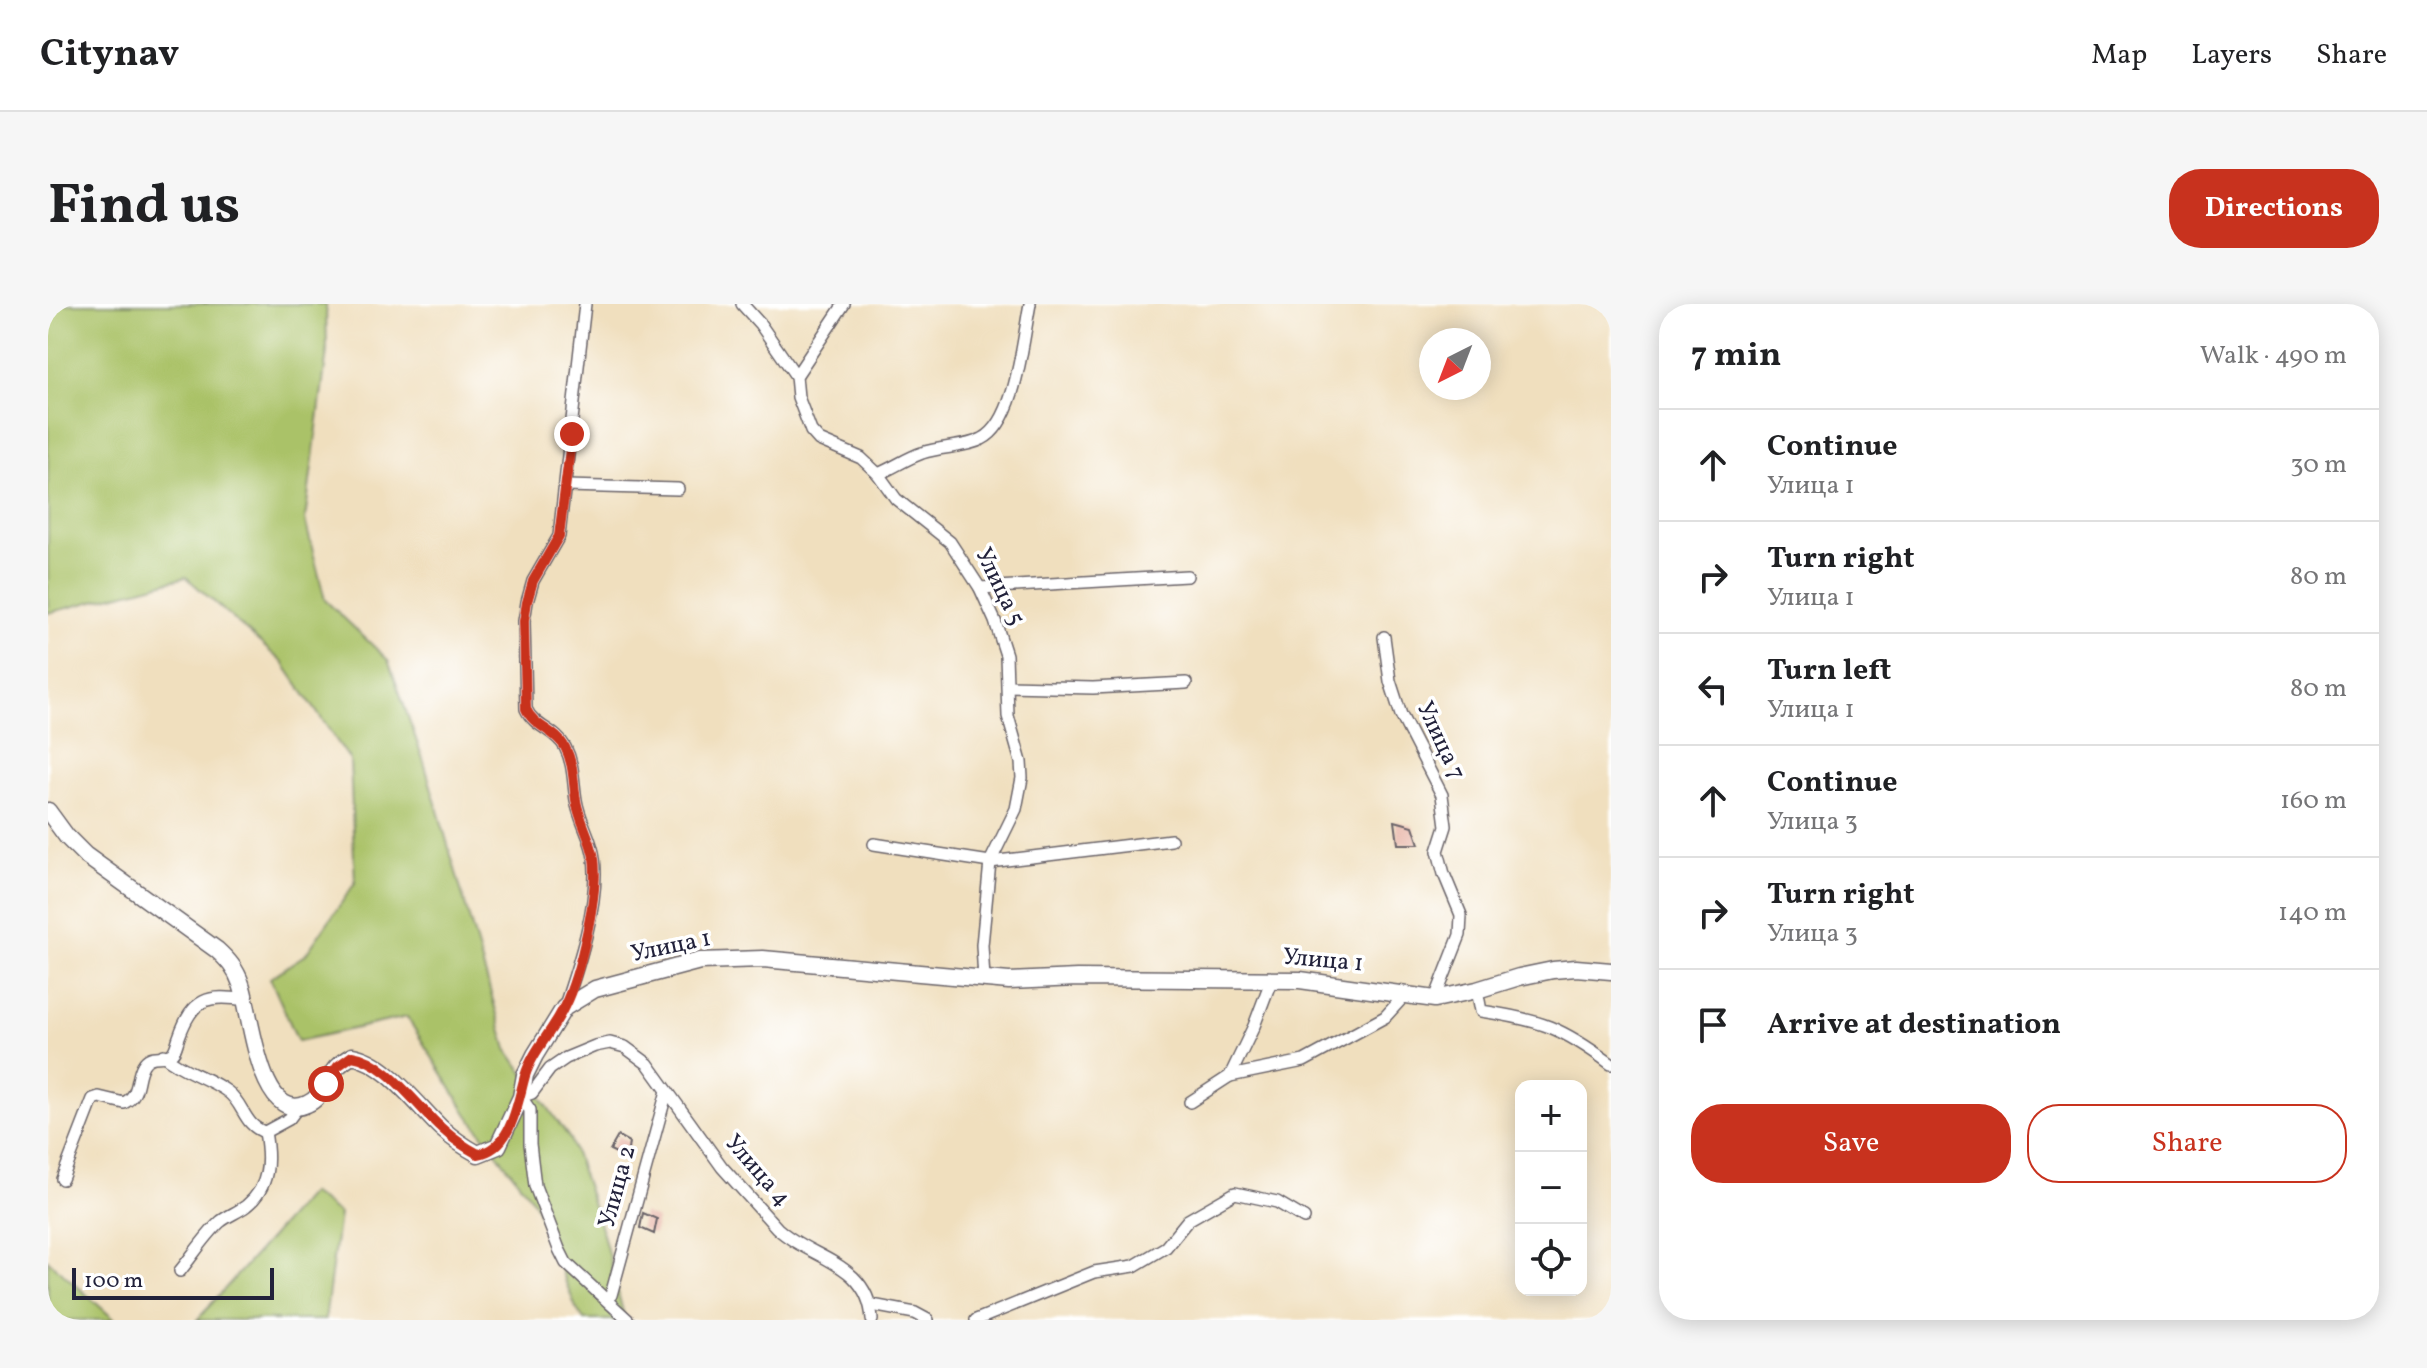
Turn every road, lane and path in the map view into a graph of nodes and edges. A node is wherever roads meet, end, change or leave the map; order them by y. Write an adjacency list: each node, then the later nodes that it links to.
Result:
1 (585, 304): 7 (street)
2 (742, 304): 5 (street)
3 (844, 304): 5 (street)
4 (1030, 304): 6 (street)
5 (796, 376): 6 (street, Улица 5)
6 (878, 474): 10 (street, Улица 5)
7 (566, 486): 8 (street); 25 (street)
8 (678, 489)
9 (1187, 576): 10 (street)
10 (980, 588): 13 (street, Улица 5)
11 (1384, 637): 23 (street, Улица 7)
12 (1186, 683): 13 (street)
13 (1008, 686): 17 (street, Улица 5)
14 (48, 811): 24 (main road)
15 (1171, 840): 17 (street)
16 (874, 844): 17 (street)
17 (990, 862): 19 (street, Улица 5)
18 (1611, 971): 21 (main road, Улица 1)
19 (984, 979): 20 (main road, Улица 1); 25 (main road, Улица 1)
20 (1271, 981): 22 (main road, Улица 1); 28 (street)
21 (1477, 990): 23 (main road, Улица 1); 27 (street)
22 (1405, 995): 23 (main road, Улица 1); 28 (street)
23 (1435, 999)
24 (246, 1000): 26 (street); 32 (main road)
25 (564, 1008): 30 (main road, Улица 1)
26 (163, 1055): 33 (street); 34 (street)
27 (1611, 1064)
28 (1230, 1076): 31 (street)
29 (667, 1091): 30 (street, Улица 4); 37 (street, Улица 2); 38 (street, Улица 4)
30 (521, 1097): 32 (main road, Улица 1); 39 (street)
31 (1190, 1102)
32 (298, 1107): 33 (street)
33 (265, 1132): 36 (street)
34 (62, 1179)
35 (1304, 1218): 42 (street)
36 (180, 1271)
37 (611, 1295)
38 (872, 1305): 40 (street); 41 (street)
39 (628, 1320)
40 (872, 1320)
41 (928, 1320)
42 (976, 1320)

